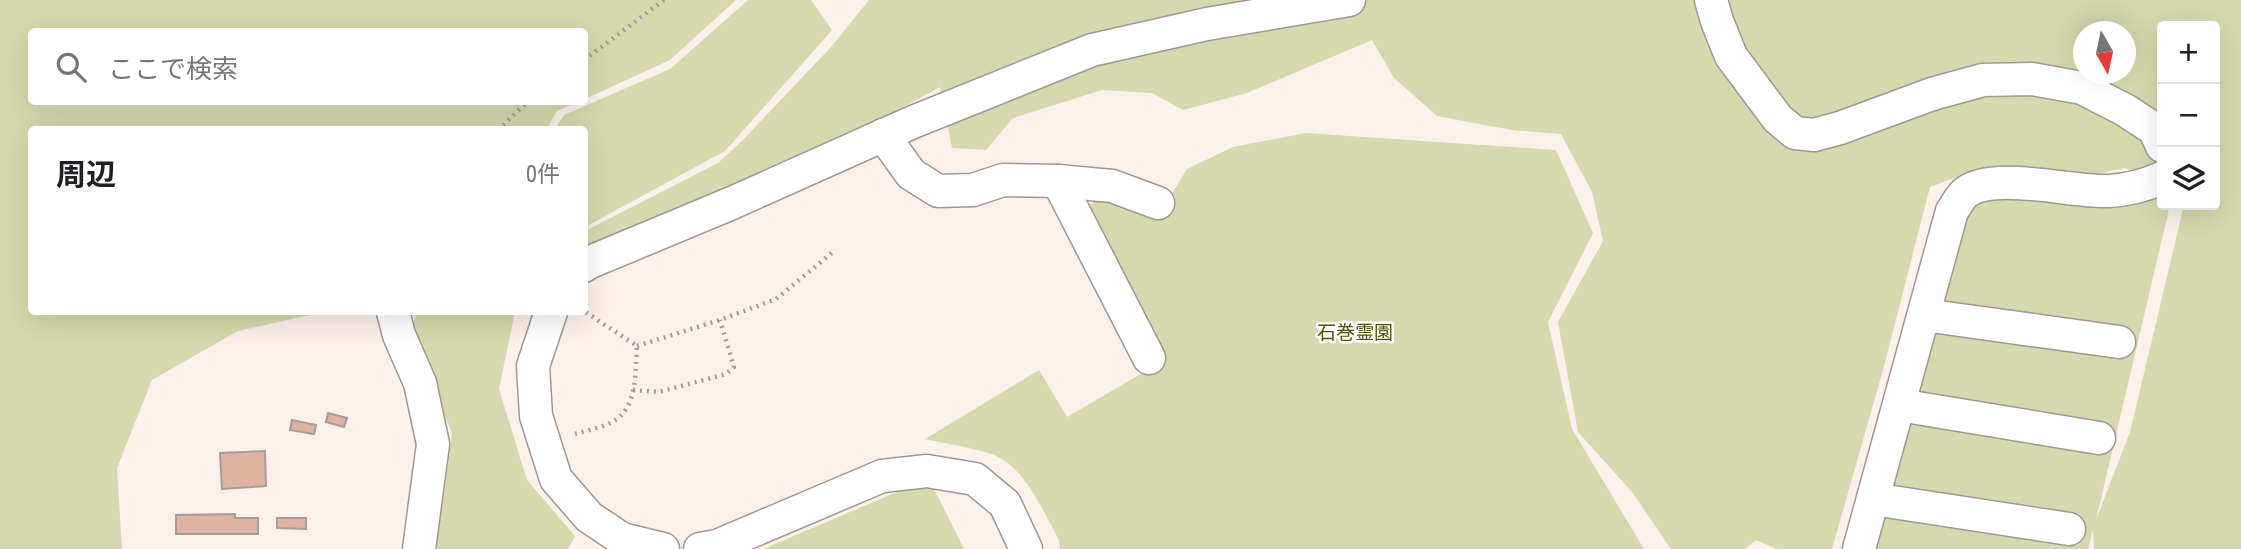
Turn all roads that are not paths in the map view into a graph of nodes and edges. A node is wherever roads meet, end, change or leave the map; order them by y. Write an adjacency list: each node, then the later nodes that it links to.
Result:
1 (1349, 0): 3 (street)
2 (1711, 0): 4 (street)
3 (883, 135): 6 (street); 8 (street)
4 (2157, 135)
5 (2157, 180): 11 (street)
6 (1058, 181): 7 (street); 13 (street)
7 (1158, 203)
8 (588, 263)
9 (394, 315): 18 (street)
10 (550, 315): 19 (street)
11 (1924, 315): 12 (street); 14 (street)
12 (2119, 342)
13 (1149, 358)
14 (1899, 405): 15 (street); 16 (street)
15 (2099, 438)
16 (1873, 499): 17 (street); 22 (street)
17 (2069, 529)
18 (419, 549)
19 (663, 549)
20 (700, 549): 21 (street)
21 (1026, 549)
22 (1859, 549)

